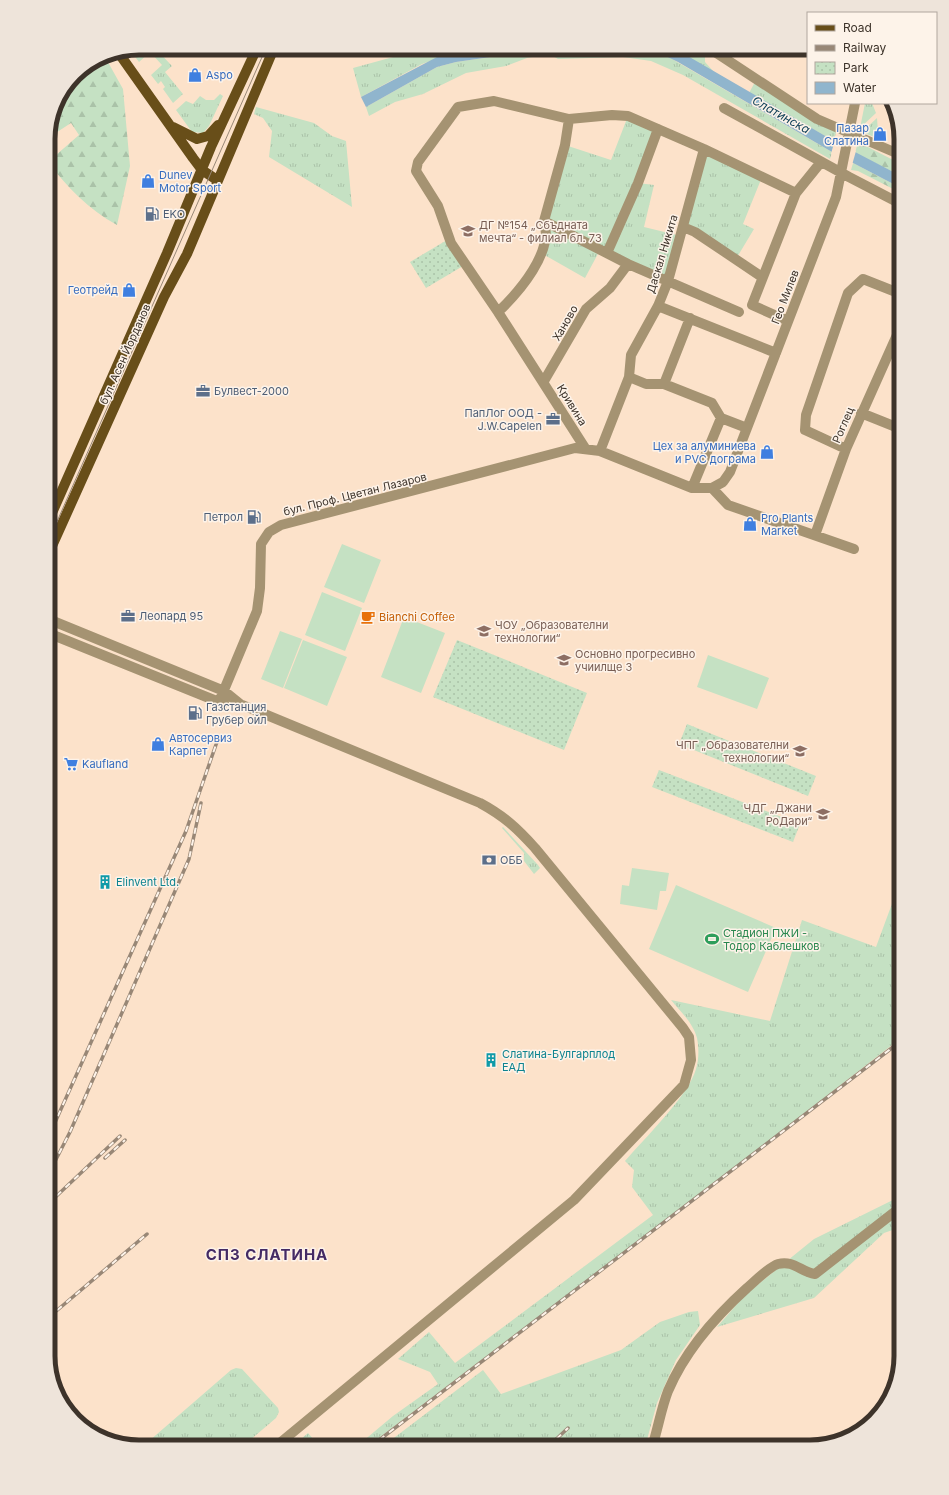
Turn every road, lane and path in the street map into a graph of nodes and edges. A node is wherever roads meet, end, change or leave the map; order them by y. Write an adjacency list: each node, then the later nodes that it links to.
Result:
1 (254, 55): 7 (main road)
2 (271, 55): 17 (main road, бул. Асен Йорданов)
3 (720, 55): 11 (street)
4 (122, 57): 9 (main road)
5 (855, 104): 11 (street, Гео Милев)
6 (724, 108): 14 (street)
7 (226, 114): 9 (main road); 16 (main road, бул. Асен Йорданов)
8 (570, 119): 10 (street, Кривина); 20 (street); 28 (street, Кривина)
9 (169, 125): 16 (main road)
10 (658, 130): 12 (street, Кривина); 22 (street)
11 (849, 135): 13 (street); 15 (street, Гео Милев)
12 (704, 149): 18 (street, Кривина); 21 (street, Даскал Никита)
13 (894, 152)
14 (821, 162): 15 (street); 18 (street)
15 (842, 169): 19 (street); 31 (street, Гео Милев)
16 (202, 170): 17 (main road); 46 (main road, бул. Асен Йорданов)
17 (217, 180): 48 (main road, бул. Асен Йорданов)
18 (796, 193): 24 (street)
19 (894, 200)
20 (544, 221): 22 (street); 28 (street)
21 (683, 227): 24 (street); 25 (street, Даскал Никита)
22 (607, 253): 23 (street)
23 (628, 264): 25 (street); 35 (street, Ханово)
24 (762, 277): 31 (street)
25 (668, 281): 27 (street, Даскал Никита); 29 (street)
26 (894, 291): 42 (street)
27 (658, 306): 30 (street); 34 (street, Даскал Никита)
28 (498, 312): 35 (street, Кривина)
29 (739, 312)
30 (690, 318): 33 (street); 36 (street)
31 (788, 321): 33 (street, Гео Милев)
32 (894, 341): 37 (street, Роглец)
33 (776, 353): 40 (street, Гео Милев)
34 (630, 377): 36 (street); 43 (street, Даскал Никита)
35 (544, 381): 41 (street, Кривина)
36 (664, 384): 38 (street)
37 (861, 413): 39 (street); 42 (street, Роглец)
38 (722, 418): 40 (street); 44 (street)
39 (894, 426)
40 (747, 428): 45 (street, Гео Милев)
41 (585, 448): 43 (street); 52 (street, бул. Проф. Цветан Лазаров)
42 (846, 449): 47 (street, Роглец)
43 (600, 451): 44 (street)
44 (692, 488): 45 (street)
45 (712, 488): 47 (street)
46 (55, 506)
47 (815, 536): 49 (street)
48 (55, 539)
49 (854, 549)
50 (55, 622): 52 (street)
51 (55, 636): 53 (street)
52 (224, 691): 53 (street, бул. Проф. Цветан Лазаров); 54 (street)
53 (219, 702): 54 (street)
54 (240, 704): 56 (street)
55 (894, 1212): 57 (street)
56 (283, 1440)
57 (654, 1440)

